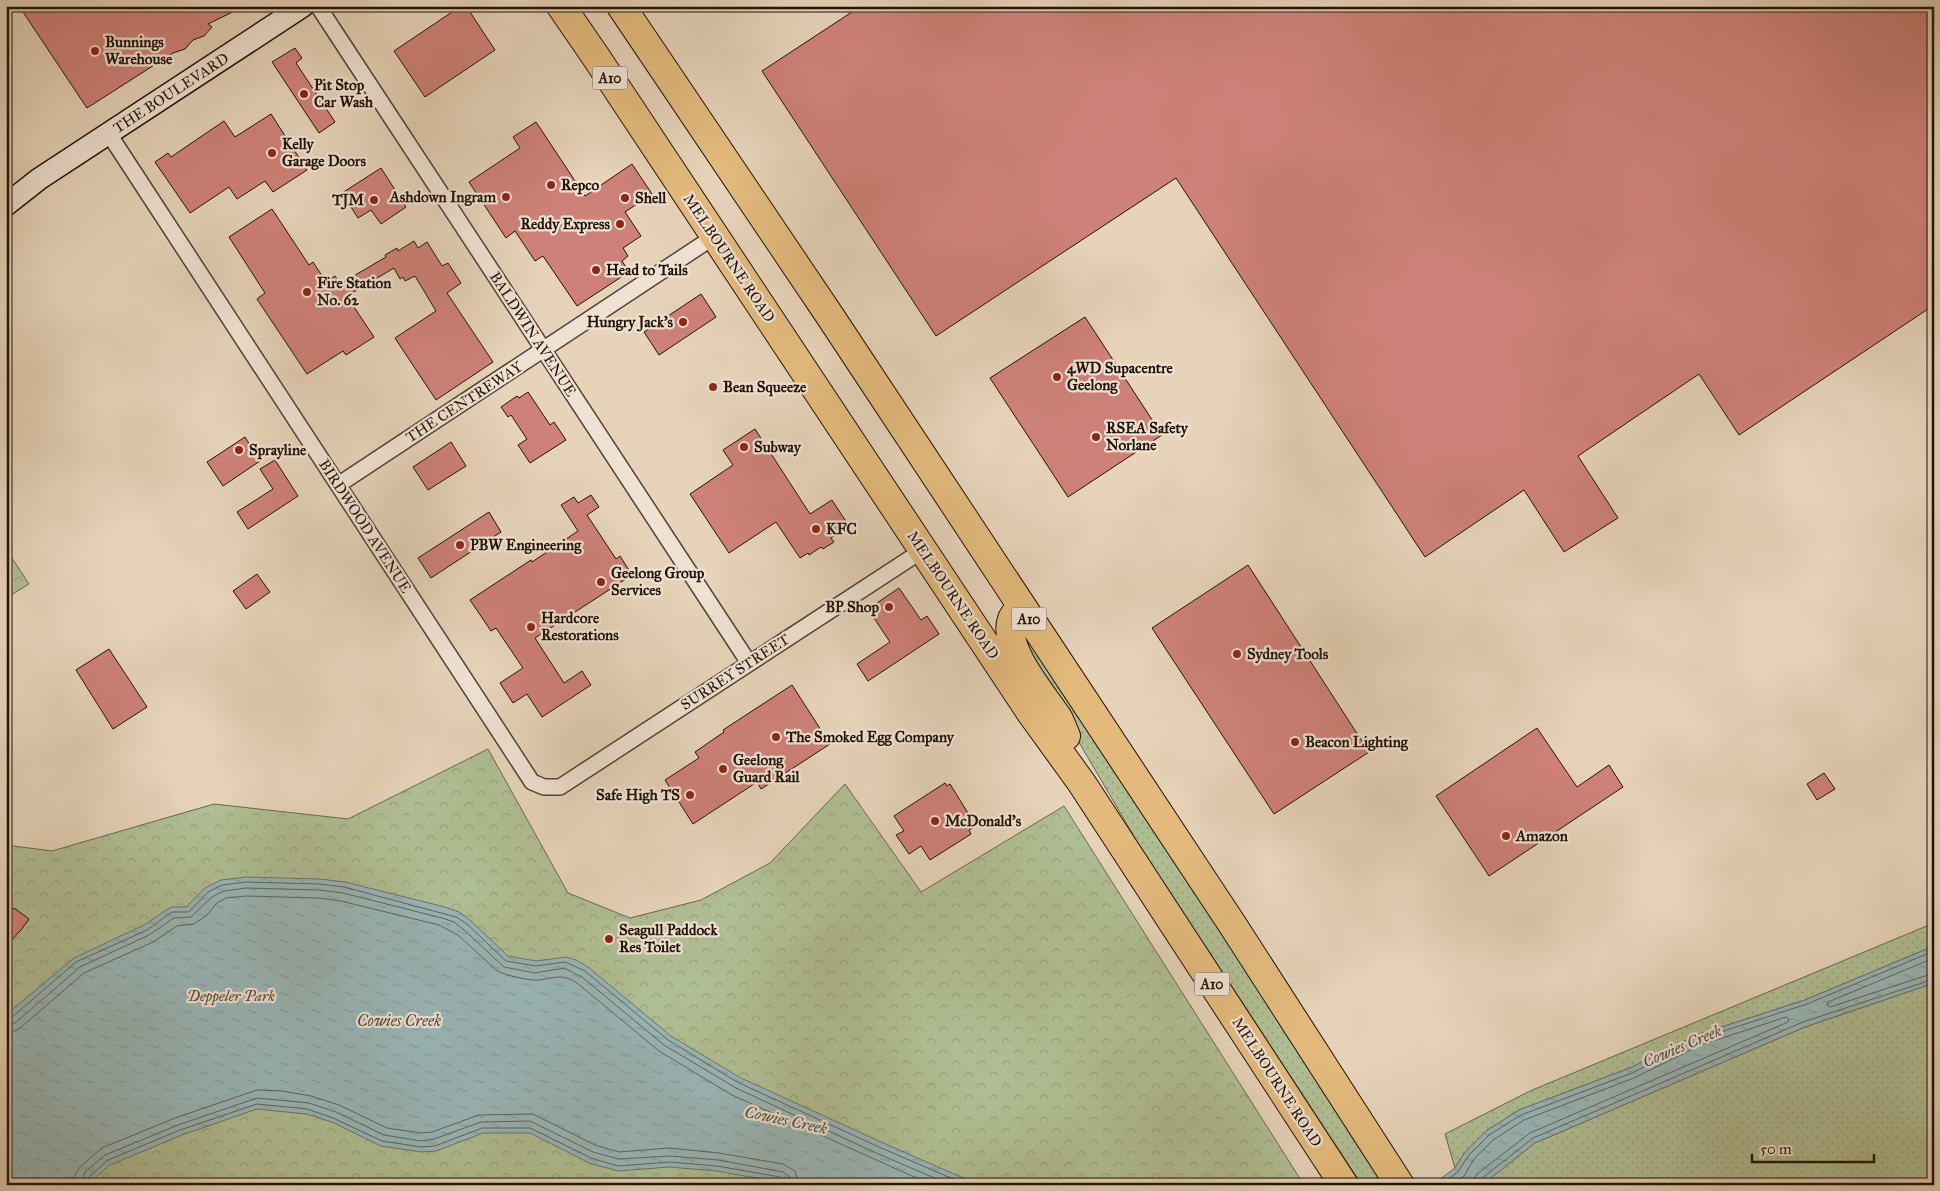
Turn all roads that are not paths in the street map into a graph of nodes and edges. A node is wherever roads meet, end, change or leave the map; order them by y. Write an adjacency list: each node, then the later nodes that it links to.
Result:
1 (303, 6): 7 (main road, THE BOULEVARD)
2 (318, 6): 12 (street, BALDWIN AVENUE)
3 (552, 6): 6 (main road)
4 (561, 6): 6 (highway, MELBOURNE ROAD / A10)
5 (621, 6): 15 (highway, A10)
6 (580, 35): 11 (highway, MELBOURNE ROAD / A10)
7 (109, 134): 8 (main road, THE BOULEVARD); 13 (street, BIRDWOOD AVENUE)
8 (39, 179): 9 (main road, THE BOULEVARD); 10 (main road, THE BOULEVARD)
9 (6, 195)
10 (6, 205)
11 (715, 236): 12 (street, THE CENTREWAY); 14 (highway, MELBOURNE ROAD / A10)
12 (543, 349): 13 (street, THE CENTREWAY); 16 (street, BALDWIN AVENUE)
13 (338, 485): 18 (street, BIRDWOOD AVENUE)
14 (923, 550): 16 (street, SURREY STREET); 17 (highway, MELBOURNE ROAD / A10)
15 (1021, 606): 17 (highway); 20 (highway, A10)
16 (749, 663): 18 (street, SURREY STREET)
17 (1081, 782): 19 (highway, MELBOURNE ROAD / A10)
18 (544, 787)
19 (1344, 1185)
20 (1400, 1185)

